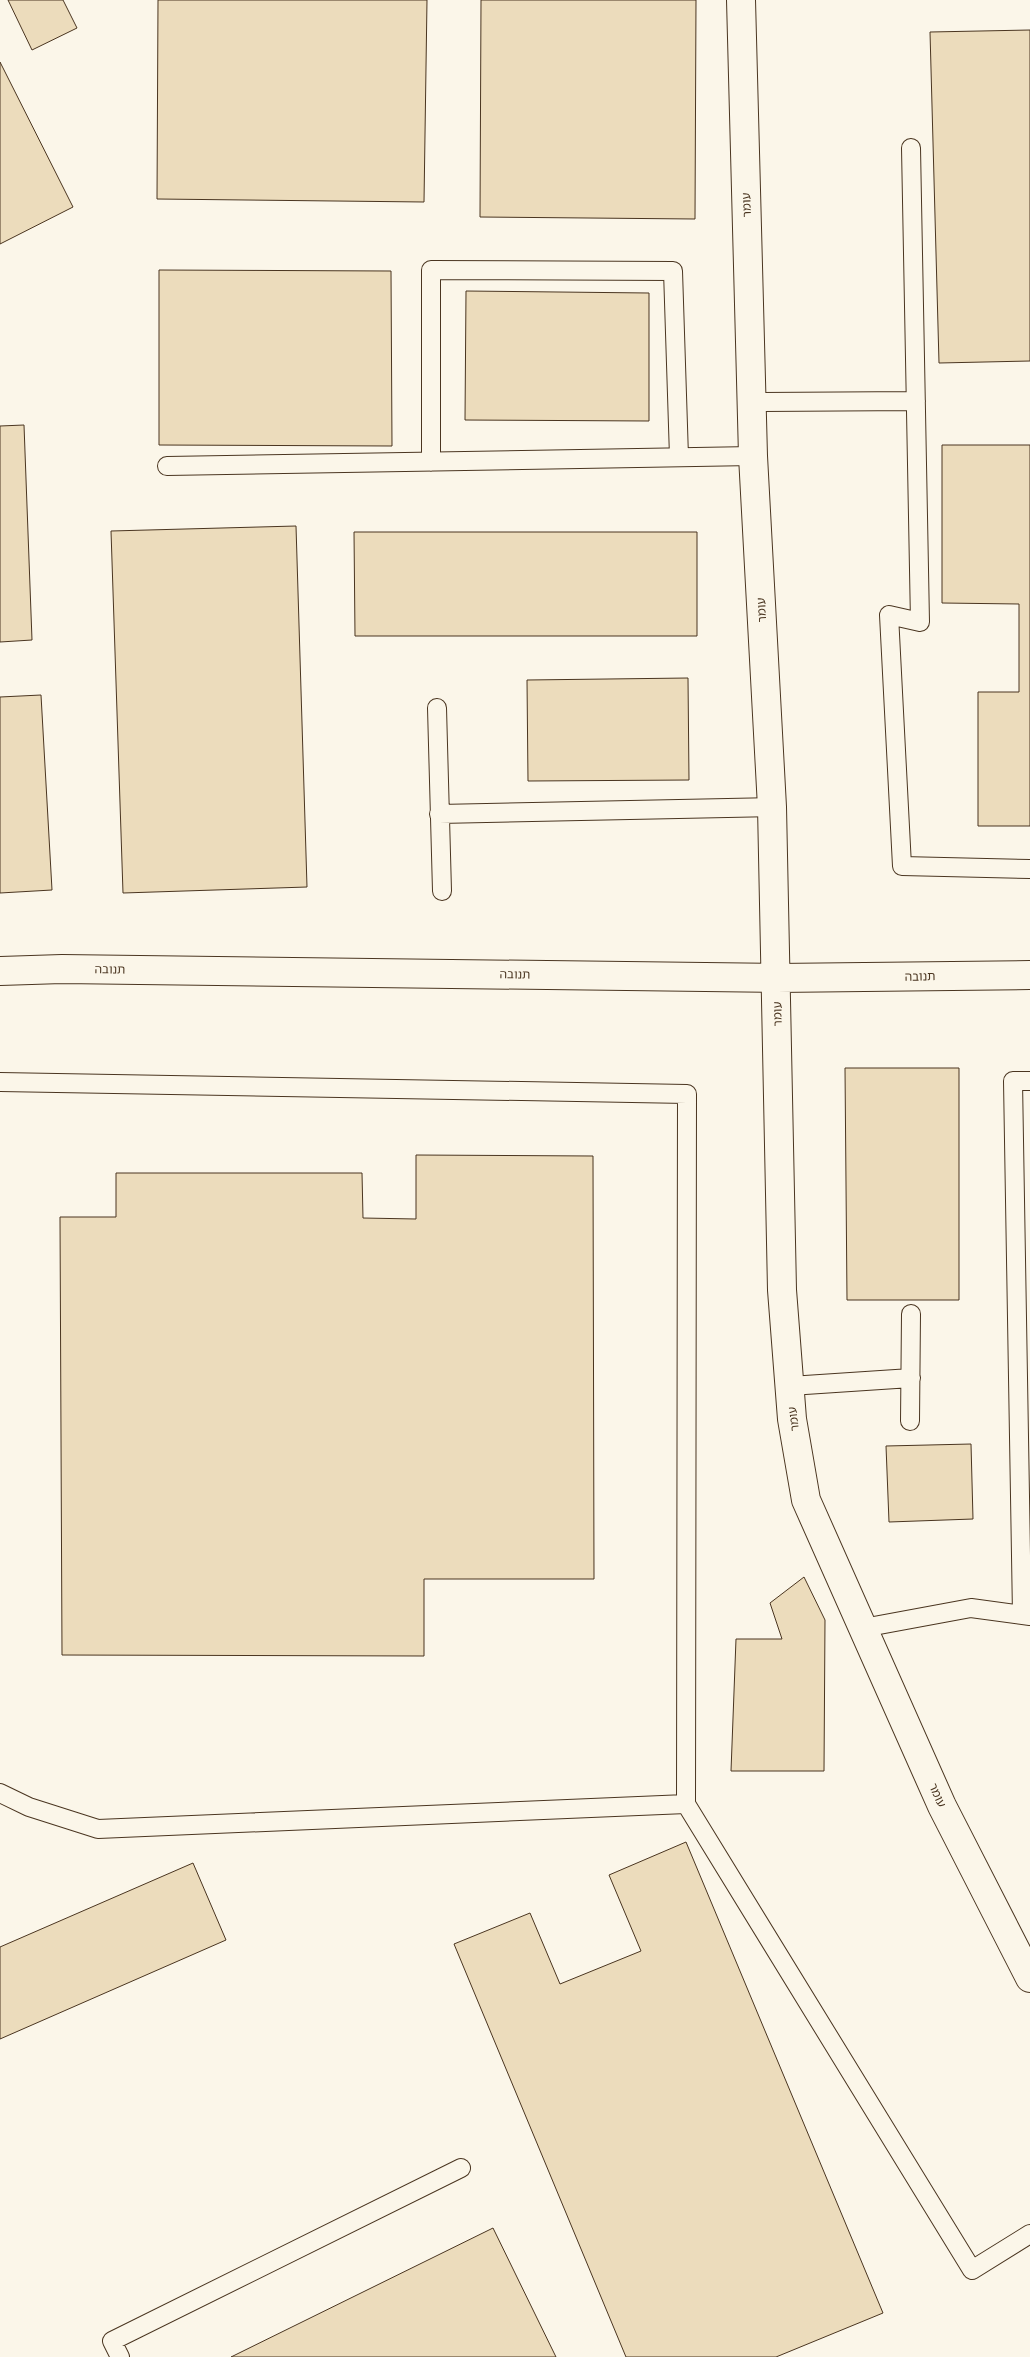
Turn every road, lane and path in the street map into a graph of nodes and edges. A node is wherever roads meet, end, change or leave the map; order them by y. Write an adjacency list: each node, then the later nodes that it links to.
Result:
1 (741, 0): 4 (street, עומר)
2 (911, 148): 3 (lane)
3 (916, 401): 4 (lane); 12 (lane)
4 (752, 402): 5 (street, עומר)
5 (754, 456): 6 (lane); 10 (street, עומר)
6 (679, 457): 7 (lane); 7 (lane)
7 (431, 462): 8 (lane)
8 (167, 466)
9 (437, 708): 11 (lane)
10 (772, 807): 11 (lane); 16 (street, עומר)
11 (439, 814): 13 (lane)
12 (1030, 869)
13 (442, 891)
14 (0, 971): 16 (street, תנובה)
15 (1030, 975): 16 (street, תנובה)
16 (777, 978): 21 (street, עומר)
17 (1030, 1081): 23 (lane)
18 (0, 1082): 26 (lane)
19 (911, 1314): 20 (lane)
20 (911, 1378): 21 (lane); 22 (lane)
21 (790, 1386): 24 (street, עומר)
22 (910, 1421)
23 (1026, 1616): 24 (lane)
24 (863, 1628): 27 (street, עומר)
25 (0, 1793): 26 (lane)
26 (686, 1804): 29 (lane)
27 (1030, 1978)
28 (461, 2168): 30 (lane)
29 (1030, 2234)
30 (120, 2357)

